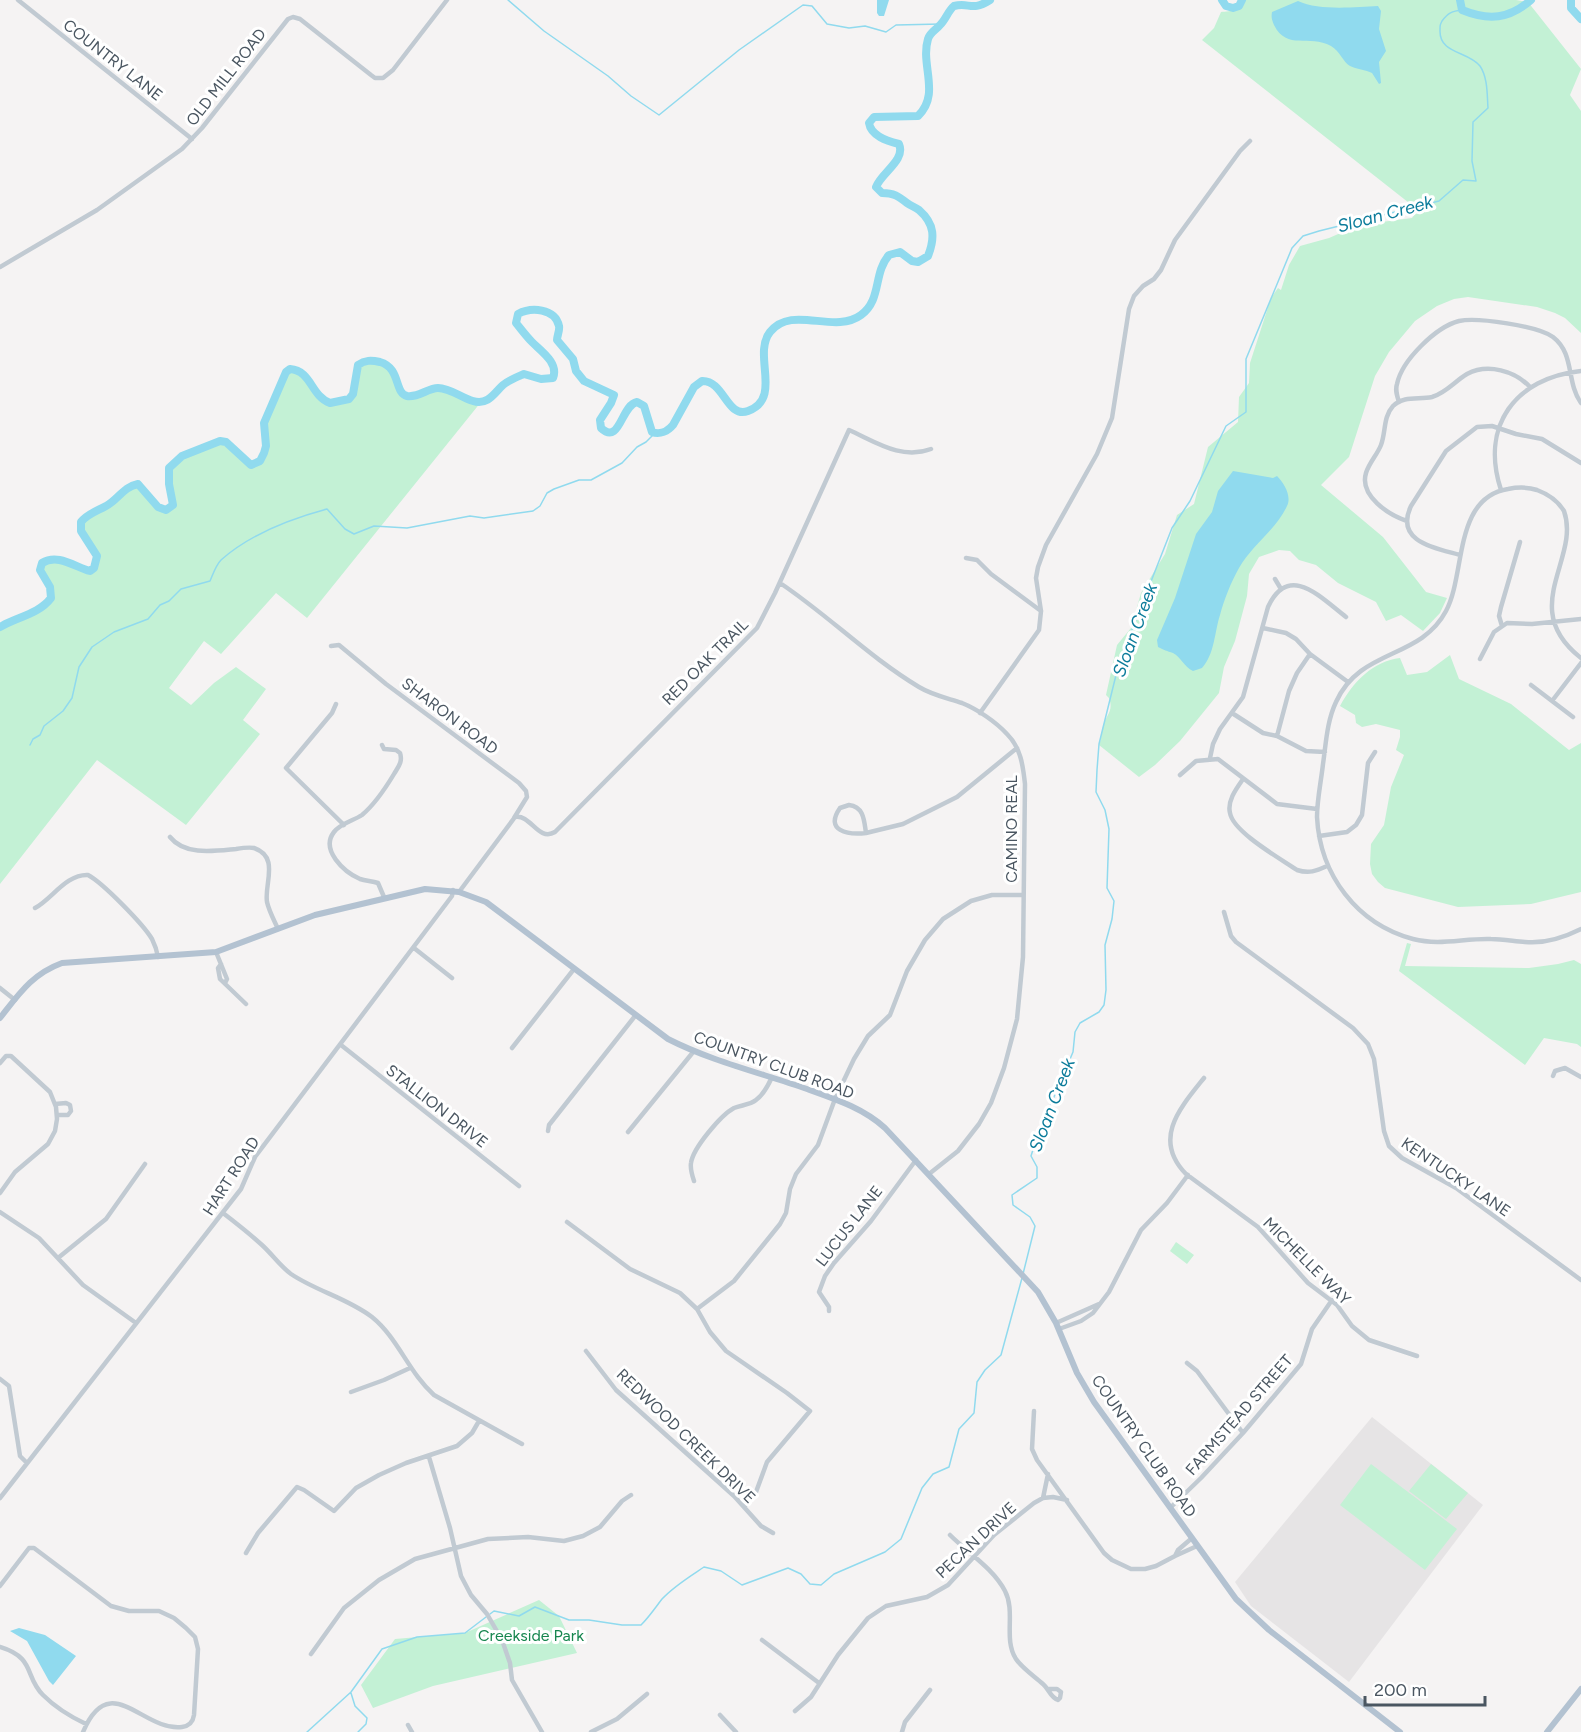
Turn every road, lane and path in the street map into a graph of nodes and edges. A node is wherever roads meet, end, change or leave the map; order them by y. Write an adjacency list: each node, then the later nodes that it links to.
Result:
1 (18, 0): 3 (street, COUNTRY LANE)
2 (447, 0): 3 (street, OLD MILL ROAD)
3 (192, 139): 5 (street, OLD MILL ROAD)
4 (1250, 141): 24 (street)
5 (0, 267)
6 (1581, 371): 7 (street)
7 (1571, 372): 8 (street); 9 (street); 10 (street)
8 (1530, 387): 9 (street); 11 (street)
9 (1399, 402): 15 (street)
10 (1581, 403)
11 (1498, 428): 13 (street); 14 (street); 15 (street)
12 (931, 449): 22 (street, RED OAK TRAIL)
13 (1581, 463)
14 (1501, 490): 16 (street); 19 (street)
15 (1407, 521): 19 (street)
16 (1573, 534)
17 (1520, 542): 28 (street)
18 (1571, 550): 27 (street)
19 (1460, 555): 35 (street)
20 (966, 558): 24 (street)
21 (1275, 579): 23 (street)
22 (780, 583): 39 (street, CAMINO REAL); 51 (street, RED OAK TRAIL)
23 (1281, 589): 25 (street); 29 (street)
24 (1041, 611): 39 (street)
25 (1346, 618)
26 (1581, 619): 27 (street)
27 (1556, 621): 28 (street); 32 (street)
28 (1502, 626): 33 (street)
29 (1263, 628): 31 (street); 40 (street)
30 (331, 646): 51 (street, SHARON ROAD)
31 (1310, 654): 35 (street); 42 (street)
32 (1581, 658)
33 (1480, 659)
34 (1581, 663): 37 (street)
35 (1348, 682): 45 (street)
36 (1531, 685): 37 (street)
37 (1552, 702): 41 (street)
38 (336, 704): 52 (street)
39 (980, 713): 44 (street, CAMINO REAL)
40 (1232, 713): 42 (street); 47 (street)
41 (1573, 717)
42 (1277, 735): 45 (street)
43 (382, 745): 52 (street)
44 (1017, 748): 53 (street); 58 (street, CAMINO REAL)
45 (1325, 752): 50 (street)
46 (1376, 752): 54 (street)
47 (1210, 758): 48 (street); 49 (street)
48 (1180, 775)
49 (1243, 779): 50 (street); 56 (street)
50 (1317, 809): 54 (street)
51 (512, 820): 57 (street)
52 (344, 825): 59 (street)
53 (866, 833): 53 (street)
54 (1319, 836): 56 (street)
55 (170, 837): 62 (street)
56 (1328, 866): 63 (street)
57 (456, 891): 59 (main road, COUNTRY CLUB ROAD); 64 (street, HART ROAD); 67 (main road, COUNTRY CLUB ROAD)
58 (1023, 895): 82 (street); 89 (street, CAMINO REAL)
59 (384, 897): 62 (main road, COUNTRY CLUB ROAD)
60 (35, 908): 66 (street)
61 (1224, 912): 98 (street, KENTUCKY LANE)
62 (278, 928): 65 (main road, COUNTRY CLUB ROAD)
63 (1581, 930)
64 (414, 948): 68 (street); 74 (street, HART ROAD)
65 (216, 952): 66 (main road, COUNTRY CLUB ROAD); 71 (street)
66 (158, 957): 70 (main road, COUNTRY CLUB ROAD)
67 (574, 969): 72 (main road, COUNTRY CLUB ROAD); 75 (street)
68 (452, 978)
69 (0, 988): 70 (street)
70 (15, 1000): 73 (main road, COUNTRY CLUB ROAD)
71 (246, 1004)
72 (634, 1016): 76 (main road, COUNTRY CLUB ROAD); 85 (street)
73 (0, 1018)
74 (341, 1045): 92 (street, STALLION DRIVE); 95 (street, HART ROAD)
75 (512, 1048)
76 (694, 1051): 79 (main road, COUNTRY CLUB ROAD); 86 (street)
77 (0, 1062): 83 (street)
78 (1553, 1076): 80 (street)
79 (772, 1077): 82 (main road, COUNTRY CLUB ROAD); 91 (street)
80 (1581, 1077)
81 (1204, 1078): 90 (street, MICHELLE WAY)
82 (835, 1099): 87 (main road, COUNTRY CLUB ROAD); 100 (street)
83 (55, 1104): 84 (street); 84 (street)
84 (57, 1115): 93 (street)
85 (548, 1131)
86 (628, 1132)
87 (916, 1160): 89 (main road, COUNTRY CLUB ROAD); 101 (street, LUCUS LANE)
88 (145, 1164): 97 (street)
89 (929, 1174): 103 (main road, COUNTRY CLUB ROAD)
90 (1188, 1175): 99 (street, MICHELLE WAY); 103 (street)
91 (694, 1181)
92 (519, 1186)
93 (0, 1193)
94 (0, 1212): 97 (street)
95 (223, 1213): 102 (street, HART ROAD); 107 (street)
96 (567, 1222): 100 (street)
97 (58, 1258): 102 (street)
98 (1581, 1280)
99 (1332, 1300): 105 (street, MICHELLE WAY); 112 (street, FARMSTEAD STREET)
100 (697, 1309): 121 (street)
101 (829, 1311)
102 (136, 1323): 115 (street, HART ROAD)
103 (1058, 1326): 122 (main road, COUNTRY CLUB ROAD)
104 (586, 1351): 121 (street, REDWOOD CREEK DRIVE)
105 (1417, 1356)
106 (1187, 1363): 112 (street)
107 (410, 1368): 109 (street); 111 (street)
108 (0, 1379): 115 (street)
109 (351, 1392)
110 (1034, 1411): 116 (street)
111 (479, 1420): 113 (street); 114 (street)
112 (1243, 1433): 122 (street, FARMSTEAD STREET)
113 (522, 1444)
114 (429, 1456): 127 (street); 128 (street)
115 (27, 1463): 118 (street, HART ROAD)
116 (1048, 1473): 119 (street); 120 (street)
117 (631, 1495): 127 (street)
118 (0, 1498)
119 (1043, 1498): 120 (street); 129 (street, PECAN DRIVE)
120 (1067, 1500): 130 (street)
121 (744, 1507): 123 (street, REDWOOD CREEK DRIVE)
122 (1170, 1508): 125 (main road, COUNTRY CLUB ROAD)
123 (774, 1533)
124 (950, 1535): 129 (street)
125 (1192, 1538): 126 (main road, COUNTRY CLUB ROAD); 130 (street)
126 (1197, 1546): 130 (street); 152 (main road, COUNTRY CLUB ROAD)
127 (454, 1549): 134 (street); 147 (street)
128 (246, 1553)
129 (974, 1556): 135 (street, PECAN DRIVE); 136 (street)
130 (1175, 1556)
131 (0, 1586): 143 (street)
132 (762, 1640): 135 (street)
133 (0, 1647): 143 (street)
134 (311, 1654)
135 (819, 1683): 140 (street, PECAN DRIVE)
136 (1048, 1689)
137 (1581, 1689): 153 (main road)
138 (930, 1690): 151 (street)
139 (647, 1694): 142 (street)
140 (795, 1711)
141 (720, 1715): 150 (street)
142 (606, 1724): 148 (street); 149 (street)
143 (86, 1725): 145 (street)
144 (408, 1725): 146 (street)
145 (83, 1732)
146 (412, 1732)
147 (543, 1732)
148 (591, 1732)
149 (610, 1732)
150 (736, 1732)
151 (902, 1732)
152 (1400, 1732)
153 (1547, 1732)

